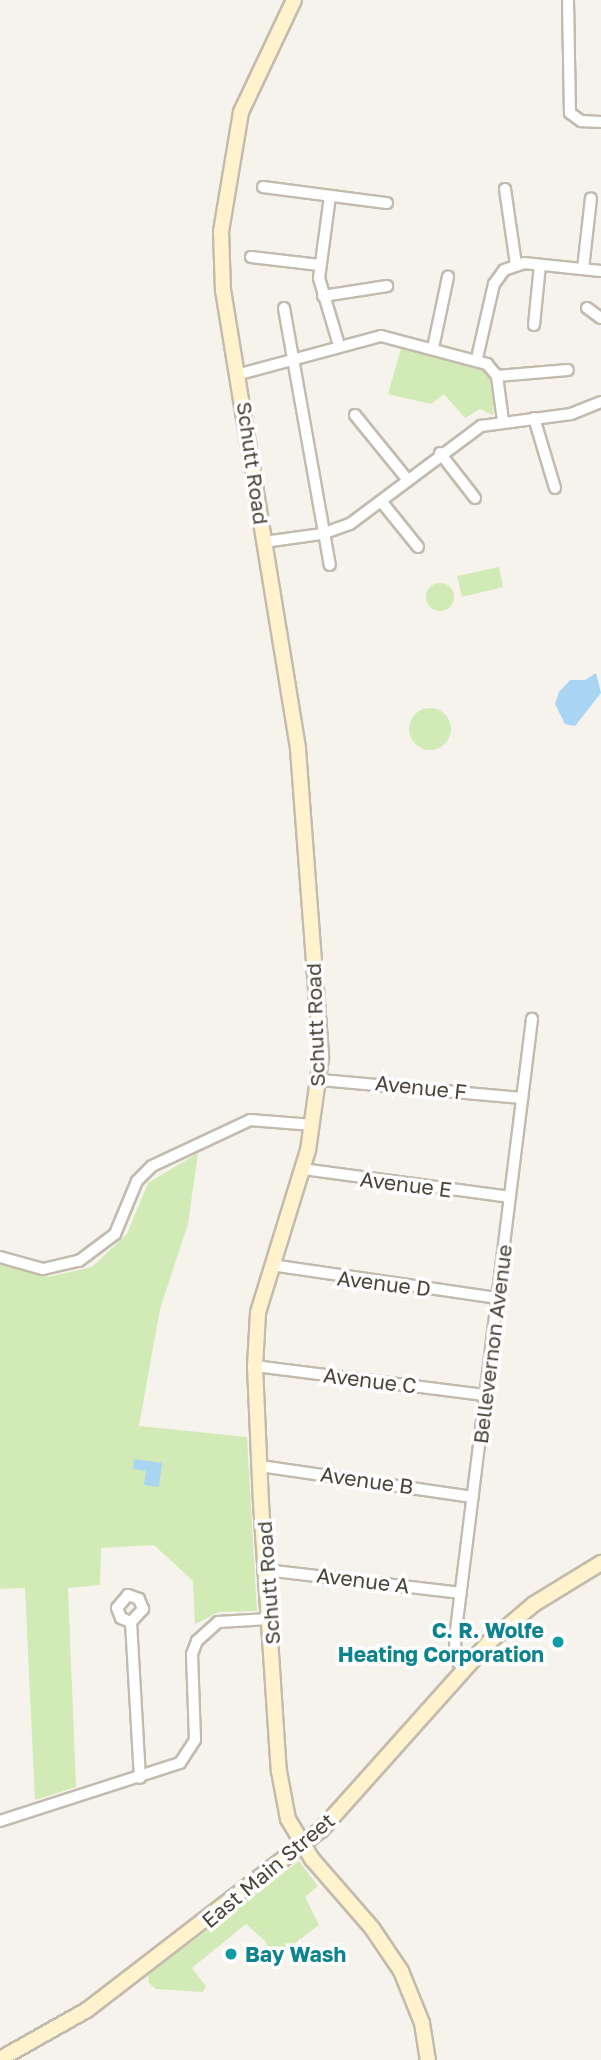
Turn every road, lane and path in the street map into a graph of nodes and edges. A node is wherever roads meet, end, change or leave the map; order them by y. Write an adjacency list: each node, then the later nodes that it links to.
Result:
1 (294, 0): 27 (street, Schutt Road)
2 (568, 0): 3 (street)
3 (601, 122)
4 (263, 187): 6 (street)
5 (505, 189): 10 (street)
6 (330, 196): 8 (street); 11 (street)
7 (591, 198): 13 (street)
8 (387, 202)
9 (251, 257): 11 (street)
10 (516, 264): 12 (street); 24 (street)
11 (320, 265): 17 (street)
12 (540, 265): 13 (street); 21 (street)
13 (583, 269): 14 (street)
14 (601, 271)
15 (448, 277): 23 (street)
16 (387, 286): 17 (street)
17 (323, 296): 22 (street)
18 (284, 308): 25 (street)
19 (587, 308): 20 (street)
20 (601, 318)
21 (534, 324)
22 (339, 345): 23 (street); 25 (street)
23 (433, 348): 24 (street)
24 (477, 358): 28 (street)
25 (294, 361): 27 (street); 38 (street)
26 (568, 370): 28 (street)
27 (240, 374): 39 (street, Schutt Road)
28 (497, 376): 32 (street)
29 (601, 402): 31 (street)
30 (355, 415): 34 (street)
31 (534, 418): 32 (street); 35 (street)
32 (503, 421): 33 (street)
33 (440, 453): 34 (street); 36 (street)
34 (407, 479): 37 (street)
35 (555, 488)
36 (475, 498)
37 (381, 500): 38 (street); 40 (street)
38 (322, 534): 39 (street); 41 (street)
39 (264, 542): 43 (street, Schutt Road)
40 (418, 547)
41 (330, 565)
42 (532, 1019): 44 (street, Bellevernon Avenue)
43 (320, 1080): 44 (street, Avenue F); 45 (street, Schutt Road)
44 (522, 1098): 47 (street, Bellevernon Avenue)
45 (313, 1125): 46 (street, Schutt Road); 48 (street)
46 (303, 1169): 47 (street, Avenue E); 49 (street, Schutt Road)
47 (509, 1197): 50 (street, Bellevernon Avenue)
48 (0, 1256)
49 (271, 1265): 50 (street, Avenue D); 51 (street, Schutt Road)
50 (497, 1297): 52 (street, Bellevernon Avenue)
51 (255, 1366): 52 (street, Avenue C); 53 (street, Schutt Road)
52 (485, 1395): 54 (street, Bellevernon Avenue)
53 (260, 1466): 54 (street, Avenue B); 56 (street, Schutt Road)
54 (474, 1497): 57 (street, Bellevernon Avenue)
55 (601, 1563): 60 (street, East Main Street)
56 (266, 1570): 57 (street, Avenue A); 58 (street, Schutt Road)
57 (461, 1593): 60 (street, Bellevernon Avenue)
58 (269, 1619): 61 (street); 63 (street, Schutt Road)
59 (131, 1622): 61 (street)
60 (462, 1668): 63 (street, East Main Street)
61 (140, 1777): 62 (street)
62 (0, 1821)
63 (302, 1844): 64 (street, East Main Street); 65 (street, Schutt Road)
64 (0, 2059)
65 (428, 2060)

